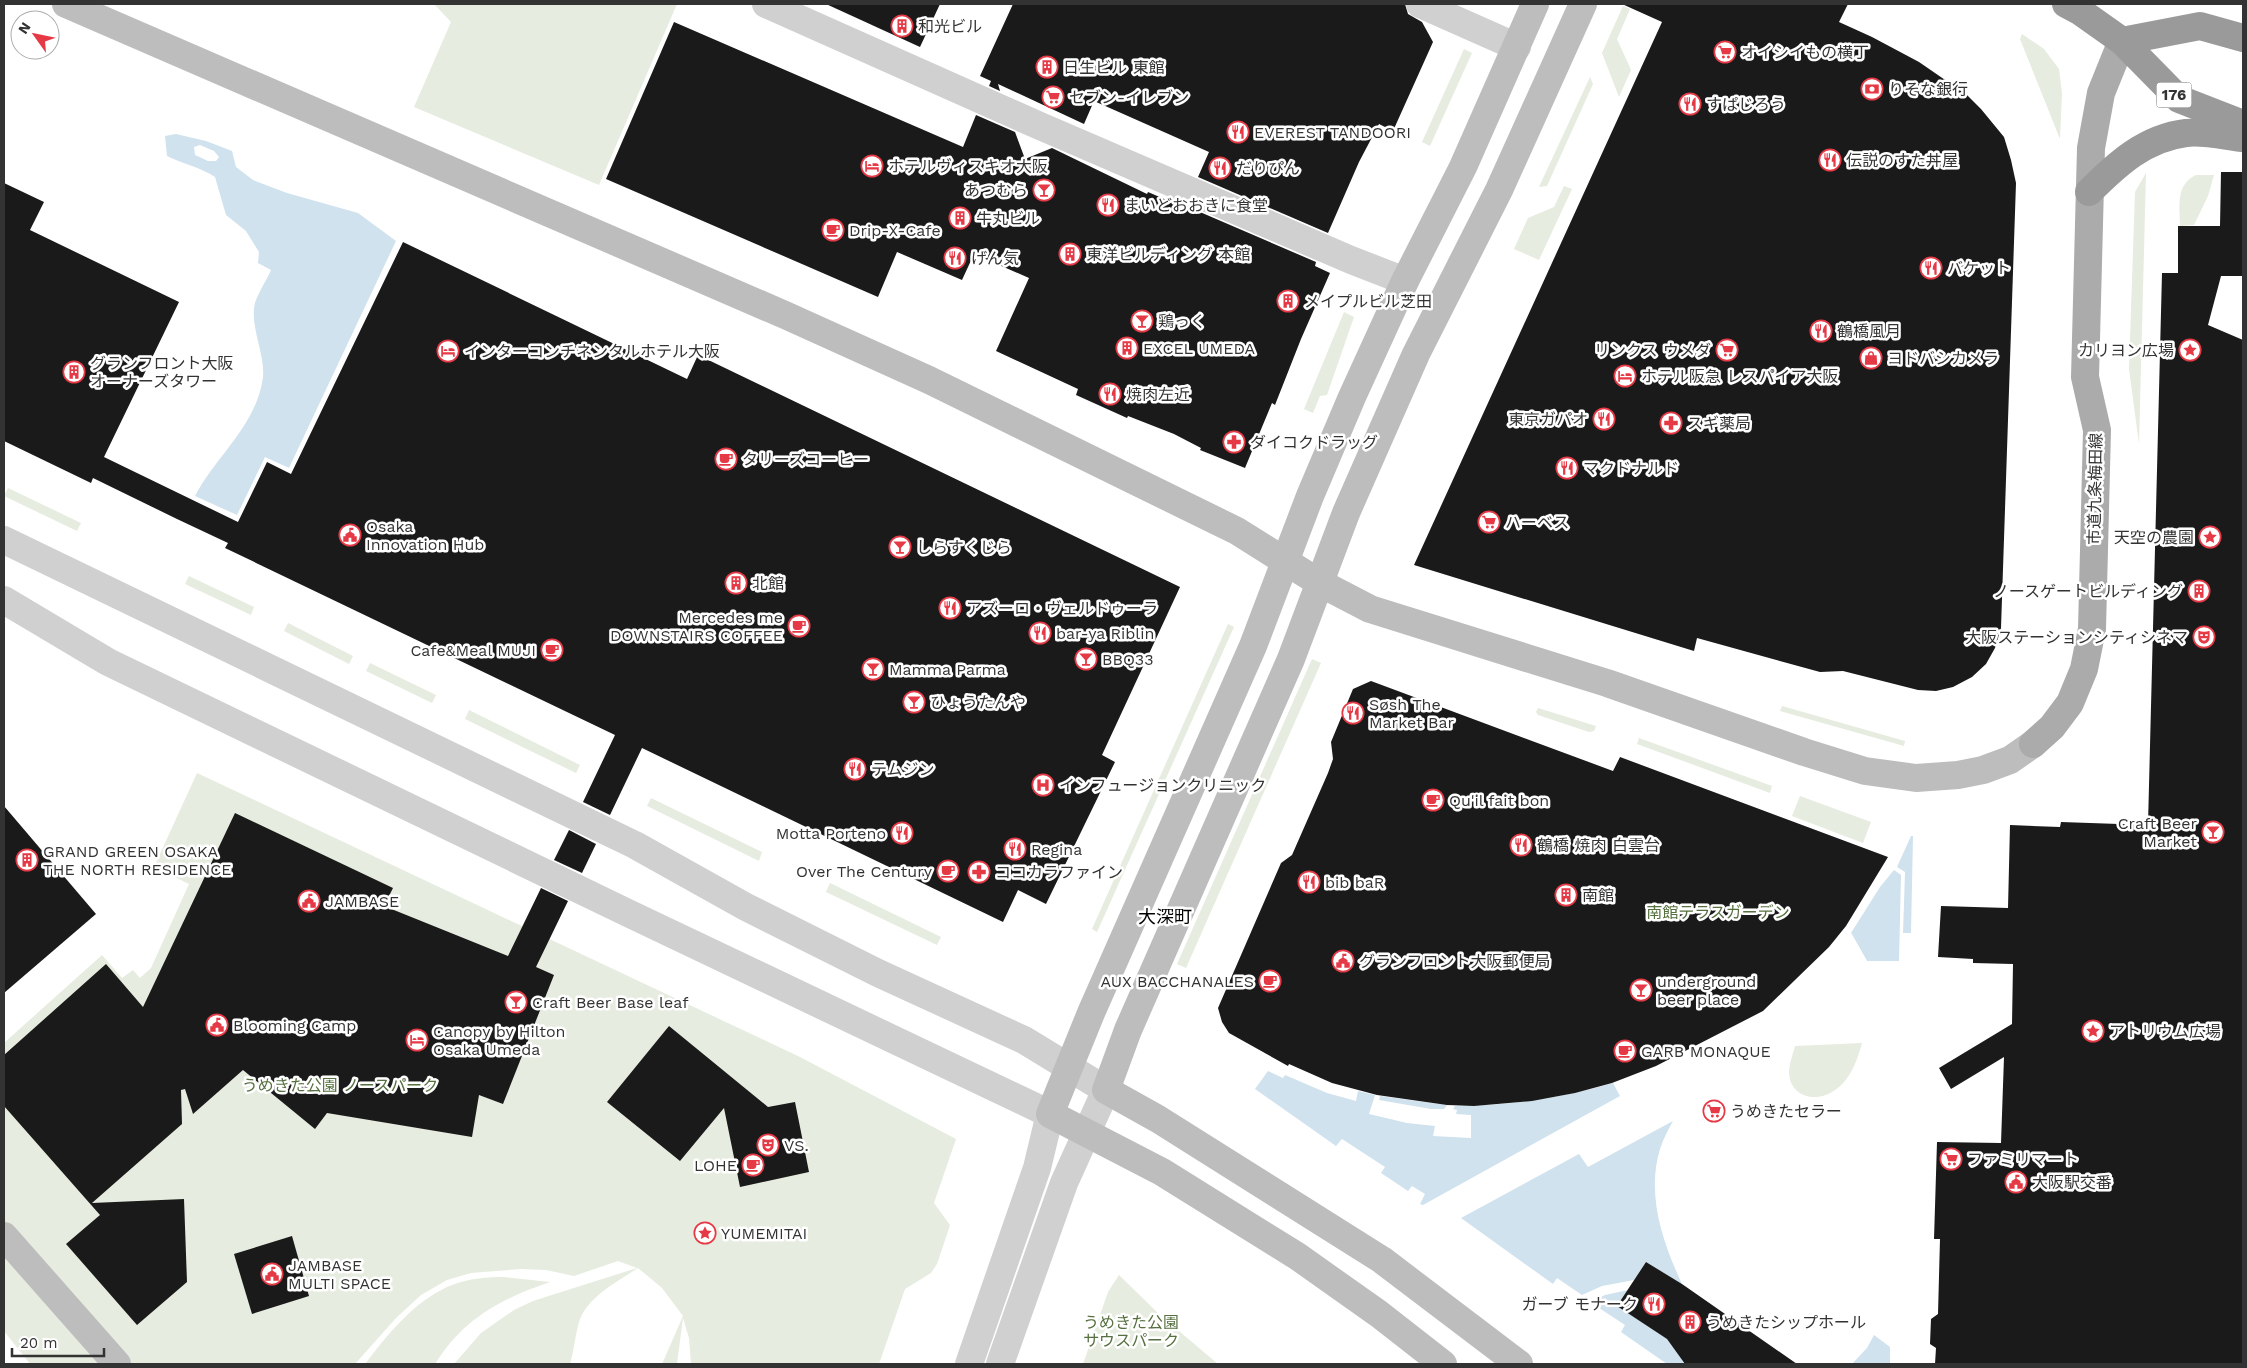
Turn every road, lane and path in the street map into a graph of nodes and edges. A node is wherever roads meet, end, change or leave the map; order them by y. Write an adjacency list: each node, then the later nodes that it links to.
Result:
1 (66, 4): 15 (street)
2 (766, 4): 13 (street)
3 (1420, 4): 9 (street)
4 (1535, 4): 9 (street)
5 (1583, 4): 16 (street)
6 (2066, 4): 8 (highway, 176)
7 (2243, 38): 8 (highway)
8 (2122, 42): 10 (highway, 176); 12 (main road, 市道九条梅田線)
9 (1517, 47): 13 (street)
10 (2243, 124)
11 (2243, 138): 12 (highway)
12 (2089, 192): 18 (main road, 市道九条梅田線)
13 (1405, 281): 15 (street)
14 (4, 540): 19 (street)
15 (1286, 562): 16 (street); 19 (street)
16 (1320, 583): 18 (street); 20 (street)
17 (4, 600): 21 (street)
18 (2033, 744)
19 (1068, 1068): 20 (street); 21 (street)
20 (1106, 1090): 22 (street); 28 (street)
21 (1050, 1114): 22 (street); 25 (street)
22 (1087, 1132): 26 (street); 27 (street)
23 (4, 1236): 24 (street)
24 (117, 1364)
25 (969, 1364)
26 (1000, 1364)
27 (1443, 1364)
28 (1519, 1364)

